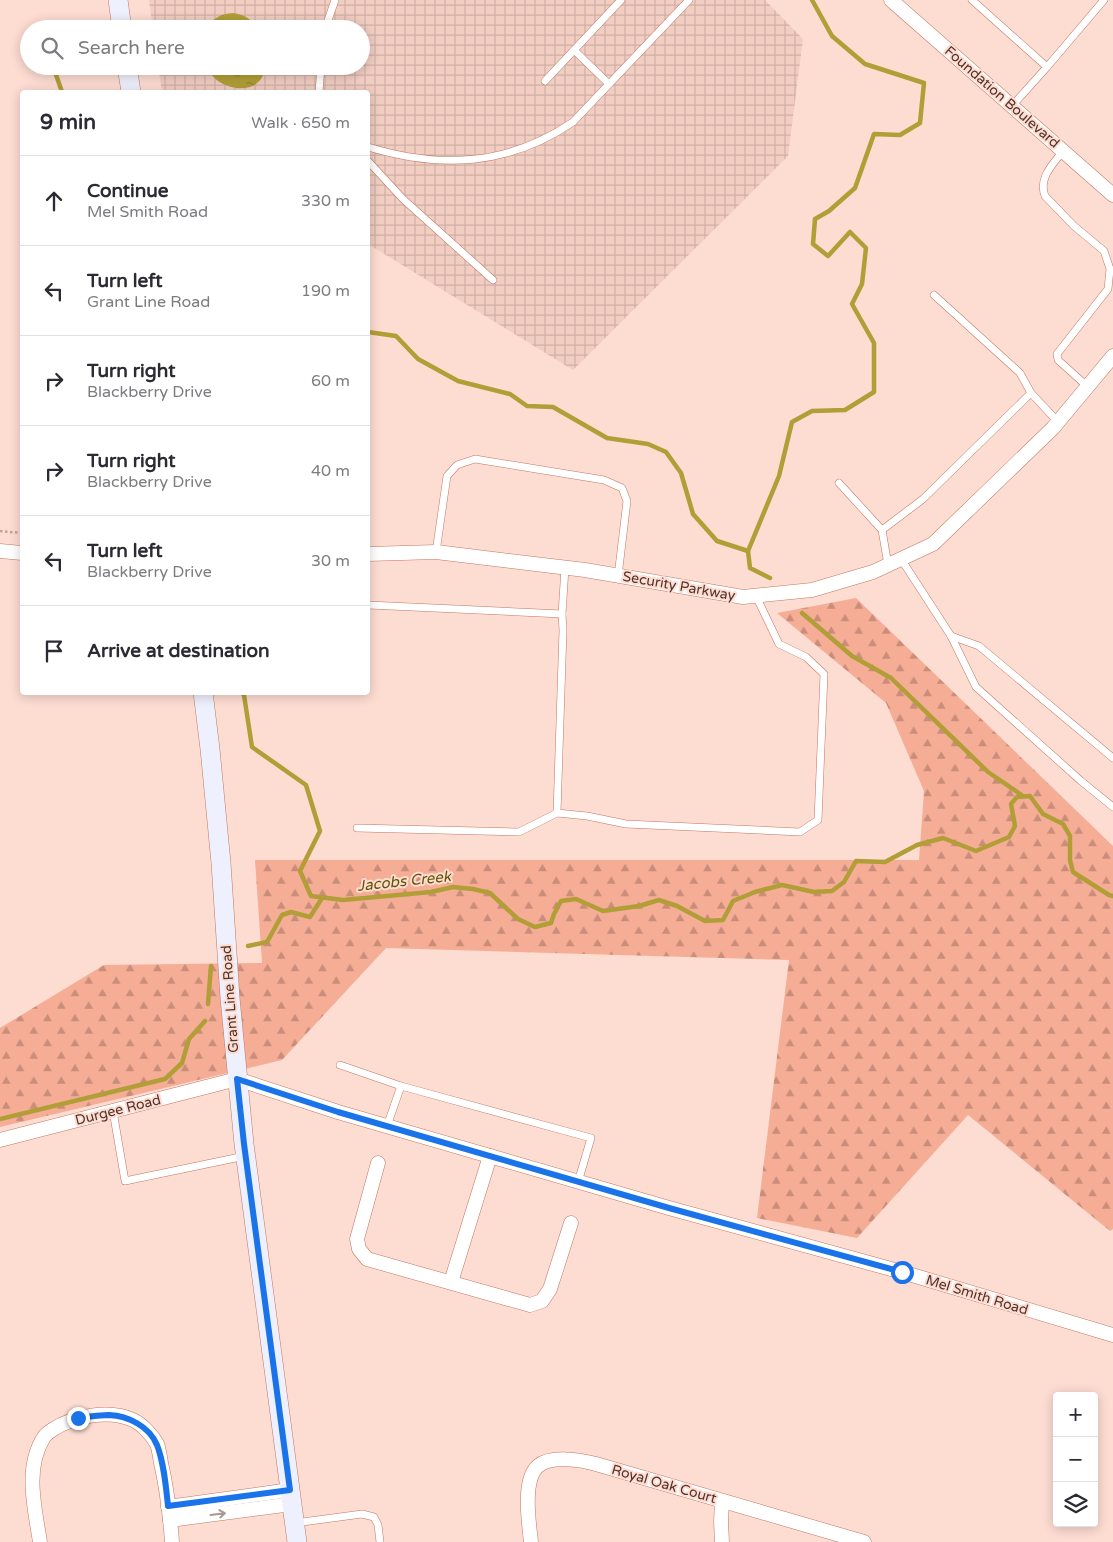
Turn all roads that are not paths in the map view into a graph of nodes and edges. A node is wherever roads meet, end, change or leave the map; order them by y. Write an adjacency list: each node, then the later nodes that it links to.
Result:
1 (118, 0): 8 (main road)
2 (335, 0): 9 (lane)
3 (621, 0): 10 (lane)
4 (689, 0): 15 (lane)
5 (891, 0): 18 (street, Foundation Boulevard)
6 (972, 0): 11 (lane)
7 (1104, 0): 11 (lane)
8 (121, 20)
9 (328, 20)
10 (574, 50): 14 (lane); 15 (lane)
11 (1047, 66): 18 (lane)
12 (128, 75): 16 (main road)
13 (321, 75): 17 (lane)
14 (545, 81)
15 (609, 84): 19 (lane)
16 (131, 90)
17 (319, 90)
18 (1012, 106): 20 (street, Foundation Boulevard)
19 (370, 148)
20 (1063, 151): 22 (street, Foundation Boulevard); 26 (lane)
21 (370, 163): 23 (lane)
22 (1113, 195)
23 (493, 280)
24 (934, 295): 27 (lane)
25 (1113, 356): 26 (street, Security Parkway)
26 (1088, 386): 28 (street, Security Parkway)
27 (1031, 393): 28 (lane); 30 (lane)
28 (1058, 422): 35 (street, Security Parkway)
29 (838, 483): 30 (lane)
30 (882, 530): 36 (lane)
31 (0, 551): 33 (street)
32 (436, 552): 34 (street, Security Parkway); 37 (street, Security Parkway); 38 (lane)
33 (20, 553)
34 (370, 554)
35 (901, 559): 36 (street, Security Parkway); 42 (lane)
36 (888, 565): 39 (street, Security Parkway)
37 (566, 568): 38 (street, Security Parkway); 41 (lane)
38 (618, 576): 39 (street, Security Parkway)
39 (756, 596): 46 (lane)
40 (370, 605): 41 (lane)
41 (562, 614): 46 (lane)
42 (951, 636): 44 (lane); 45 (lane)
43 (203, 695): 49 (main road, Grant Line Road)
44 (1113, 758)
45 (1113, 807)
46 (557, 813): 47 (lane)
47 (357, 828)
48 (340, 1065): 50 (lane)
49 (237, 1079): 51 (street, Durgee Road); 52 (street, Mel Smith Road); 54 (main road, Grant Line Road)
50 (401, 1086): 52 (lane); 57 (lane)
51 (113, 1111): 53 (street, Durgee Road); 54 (lane)
52 (387, 1126): 55 (street, Mel Smith Road)
53 (0, 1140)
54 (245, 1156): 61 (main road, Grant Line Road)
55 (490, 1156): 57 (street, Mel Smith Road); 59 (street)
56 (378, 1163): 59 (street)
57 (578, 1182): 60 (street, Mel Smith Road)
58 (571, 1223): 59 (street)
59 (452, 1282)
60 (1113, 1335)
61 (291, 1497): 63 (street); 64 (main road, Grant Line Road)
62 (722, 1501): 69 (street, Royal Oak Court); 70 (street); 71 (street, Royal Oak Court)
63 (169, 1513): 65 (street); 66 (street)
64 (295, 1523): 67 (main road, Grant Line Road); 68 (lane)
65 (40, 1542)
66 (172, 1542)
67 (297, 1542)
68 (380, 1542)
69 (531, 1542)
70 (722, 1542)
71 (864, 1542)

